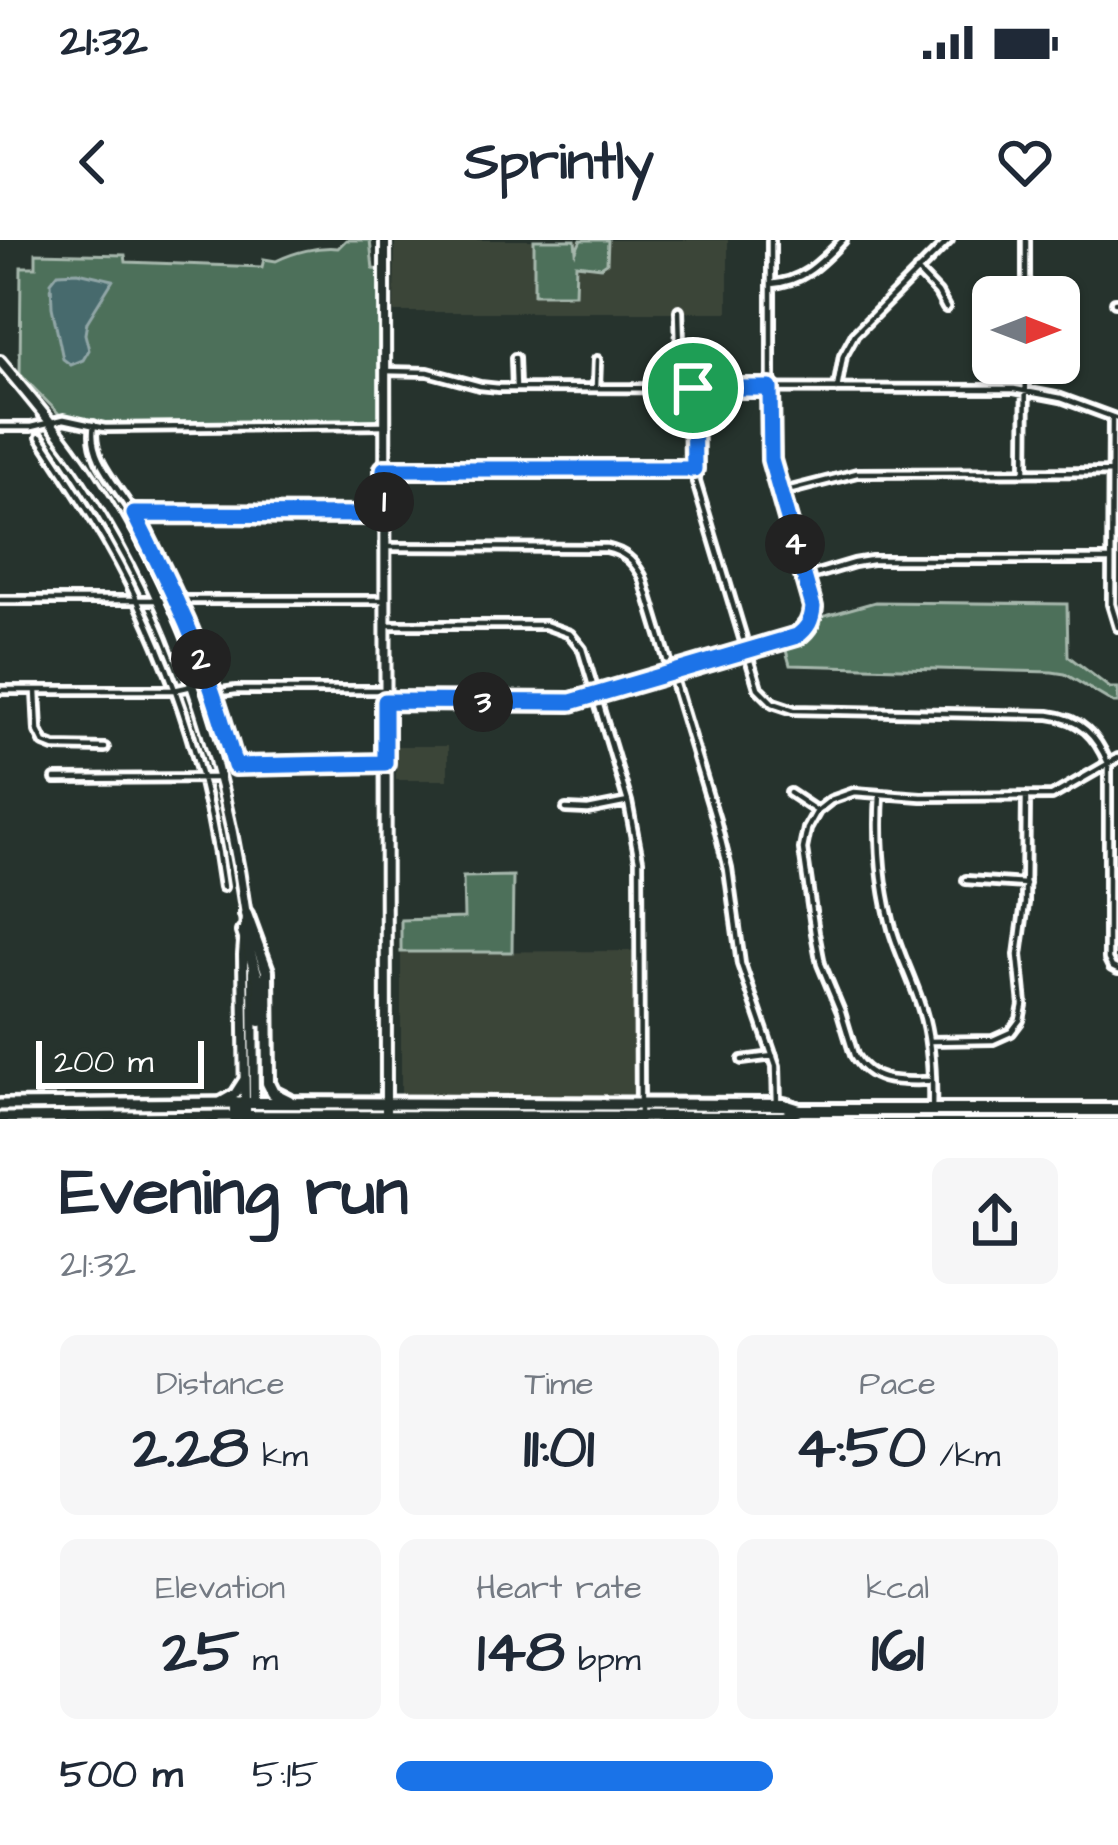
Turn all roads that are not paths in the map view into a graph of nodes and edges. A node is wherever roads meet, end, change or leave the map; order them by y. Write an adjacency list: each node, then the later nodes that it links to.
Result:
1 (385, 240): 15 (main road)
2 (771, 240): 8 (street)
3 (843, 240): 8 (street)
4 (949, 240): 6 (street)
5 (1026, 240): 7 (street)
6 (917, 271): 9 (street); 22 (street)
7 (1026, 276)
8 (771, 284): 21 (street)
9 (946, 308)
10 (679, 310): 20 (street)
11 (515, 358): 19 (street)
12 (437, 359): 16 (street)
13 (597, 360): 18 (street)
14 (0, 361): 25 (main road)
15 (385, 370): 16 (street); 27 (main road)
16 (435, 374): 19 (street)
17 (1026, 384): 23 (street)
18 (596, 387): 19 (street); 20 (street)
19 (516, 388)
20 (693, 388): 21 (street); 31 (street)
21 (770, 388): 22 (street); 34 (street)
22 (837, 388): 23 (street)
23 (1026, 391): 24 (street); 32 (street)
24 (1115, 418): 33 (street)
25 (50, 422): 26 (street); 28 (street); 44 (main road)
26 (94, 425): 27 (street); 35 (street)
27 (384, 425): 30 (main road)
28 (0, 427)
29 (40, 437): 43 (street)
30 (384, 469): 31 (street); 36 (main road)
31 (694, 469): 47 (street)
32 (1025, 472): 33 (street); 34 (street)
33 (1111, 472): 38 (street)
34 (779, 493): 39 (street)
35 (134, 514): 36 (street); 41 (street)
36 (384, 515): 37 (main road)
37 (385, 547): 42 (main road); 48 (street)
38 (1111, 560): 39 (street); 46 (street)
39 (805, 578): 47 (street)
40 (0, 600): 43 (street)
41 (176, 600): 42 (street); 44 (street); 53 (street)
42 (385, 600): 45 (main road)
43 (138, 601): 44 (street); 51 (street)
44 (157, 602): 49 (main road)
45 (385, 625): 54 (street); 55 (main road)
46 (1118, 626)
47 (746, 651): 48 (street); 59 (street)
48 (671, 673): 54 (street); 77 (street)
49 (192, 686): 51 (street); 60 (main road)
50 (0, 690): 52 (street)
51 (174, 690): 52 (street); 62 (street)
52 (36, 691): 56 (street)
53 (213, 694): 55 (street); 58 (street)
54 (597, 695): 55 (street); 66 (street)
55 (385, 696): 58 (main road)
56 (105, 748)
57 (1118, 758): 59 (street)
58 (385, 763): 90 (main road)
59 (1108, 764): 65 (street); 75 (street)
60 (220, 778): 62 (street); 72 (main road)
61 (55, 779): 62 (street)
62 (202, 779): 71 (street)
63 (790, 793): 68 (street)
64 (880, 793): 65 (street); 68 (street); 76 (street)
65 (1026, 796): 70 (street)
66 (628, 802): 67 (street); 85 (street)
67 (566, 809)
68 (817, 811): 80 (street)
69 (966, 880): 70 (street)
70 (1026, 884): 76 (street)
71 (223, 886)
72 (246, 914): 73 (main road); 74 (main road); 81 (highway)
73 (243, 932): 74 (highway); 79 (main road)
74 (250, 951): 89 (highway)
75 (1118, 970)
76 (929, 1041): 80 (street)
77 (773, 1056): 78 (street); 84 (street)
78 (742, 1060)
79 (245, 1078): 82 (main road); 89 (main road)
80 (932, 1081): 88 (street)
81 (292, 1102): 89 (highway); 90 (highway)
82 (219, 1103): 83 (main road); 89 (main road)
83 (0, 1105)
84 (777, 1105): 85 (highway); 87 (highway)
85 (640, 1110): 90 (highway); 95 (highway)
86 (1118, 1110): 91 (highway)
87 (800, 1111): 88 (highway); 95 (highway)
88 (932, 1111): 91 (highway)
89 (247, 1112): 93 (main road); 94 (highway)
90 (386, 1113): 94 (highway)
91 (1065, 1114)
92 (0, 1118): 93 (main road)
93 (212, 1118)
94 (270, 1118)
95 (724, 1118)

